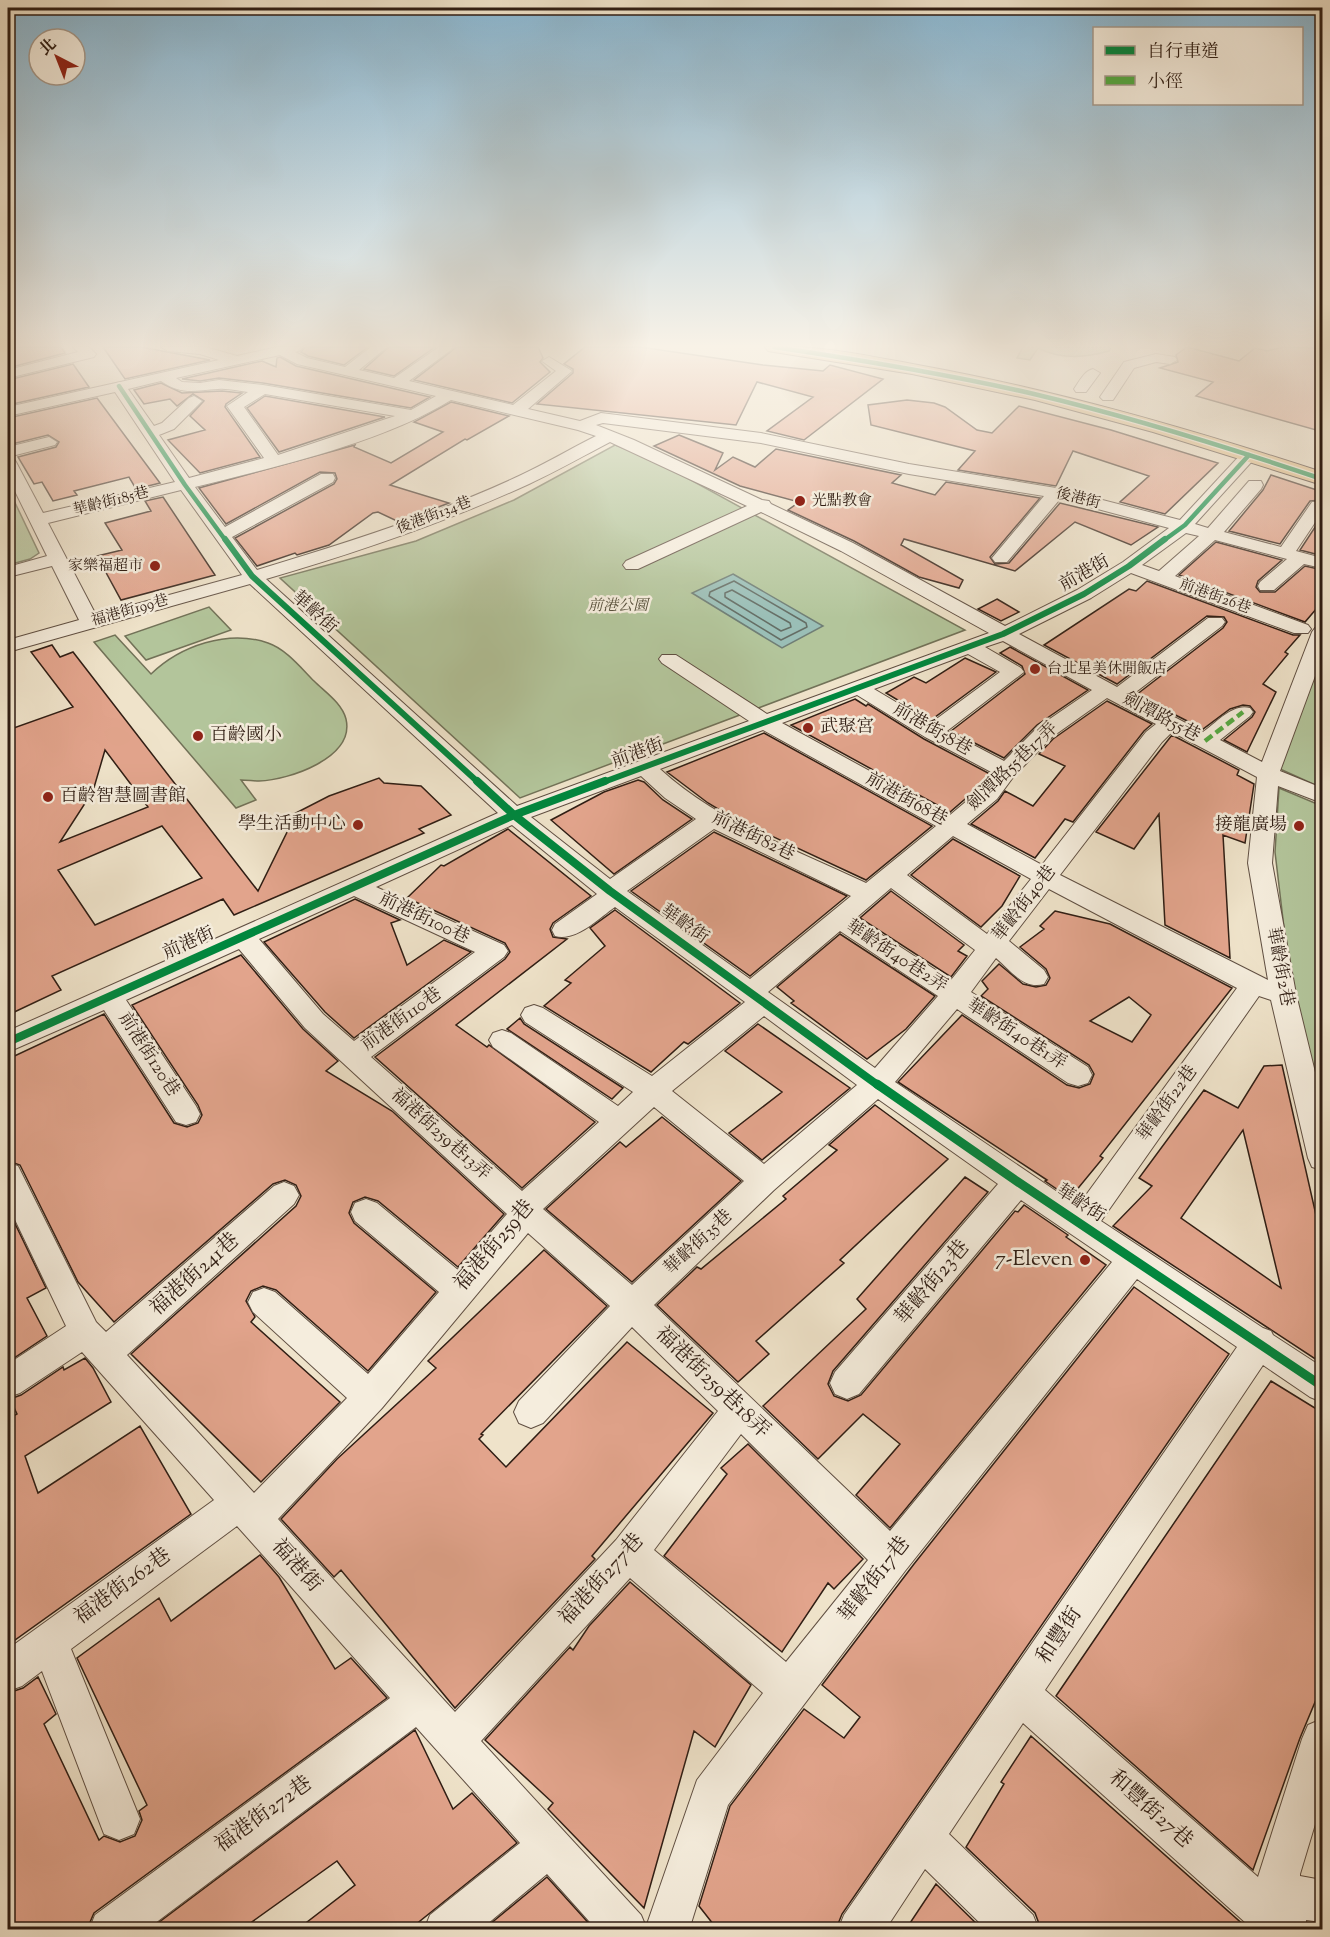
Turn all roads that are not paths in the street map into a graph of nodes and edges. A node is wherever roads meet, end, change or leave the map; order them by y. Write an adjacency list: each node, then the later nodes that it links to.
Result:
1 (153, 437): 17 (street, 華齡街)
2 (257, 437): 13 (street)
3 (352, 437): 13 (street, 華齡街185巷)
4 (604, 437): 33 (street, 後港街134巷)
5 (614, 437): 20 (street, 後港街)
6 (756, 437): 19 (street, 後港街)
7 (1188, 437): 12 (main road)
8 (1253, 437): 9 (main road)
9 (1262, 440)
10 (50, 442): 11 (street)
11 (8, 452)
12 (1249, 455): 16 (main road); 23 (street, 前港街)
13 (274, 461): 17 (street, 華齡街185巷)
14 (8, 462): 22 (street)
15 (327, 478): 25 (street)
16 (1323, 479)
17 (185, 485): 22 (street, 華齡街185巷); 25 (street, 華齡街)
18 (1255, 485): 24 (street)
19 (1056, 493): 23 (street, 後港街); 27 (street)
20 (764, 505): 30 (street); 40 (street, 後港街)
21 (1318, 506): 26 (street)
22 (37, 520): 28 (street)
23 (1185, 525): 24 (street, 後港街); 31 (street, 前港街)
24 (1213, 533): 26 (street, 後港街); 34 (street)
25 (222, 535): 33 (street, 華齡街)
26 (1294, 555): 29 (street, 後港街); 35 (street)
27 (1001, 558)
28 (57, 559): 32 (street); 36 (street)
29 (1323, 563)
30 (632, 565)
31 (1129, 566): 34 (street, 前港街26巷); 40 (street, 前港街)
32 (8, 572)
33 (252, 576): 36 (street, 福港街199巷); 55 (street, 華齡街)
34 (1162, 578): 38 (street, 前港街26巷)
35 (1267, 586)
36 (90, 622): 41 (street, 福港街199巷)
37 (1215, 622): 45 (street, 劍潭路55巷17弄)
38 (1301, 629)
39 (1323, 632): 53 (street, 華齡街2巷)
40 (1004, 634): 42 (street, 前港街); 45 (street, 劍潭路55巷)
41 (8, 646)
42 (970, 647): 44 (street, 前港街); 49 (street)
43 (669, 659): 47 (street, 前港街68巷)
44 (859, 688): 47 (street, 前港街); 49 (street, 前港街58巷)
45 (1112, 692): 48 (street, 劍潭路55巷); 52 (street, 劍潭路55巷17弄)
46 (1243, 712): 50 (street)
47 (766, 723): 51 (street, 前港街); 57 (street, 前港街68巷)
48 (1170, 723): 50 (street, 劍潭路55巷); 59 (street, 華齡街40巷)
49 (932, 732): 52 (street, 前港街58巷)
50 (1206, 741): 53 (street, 劍潭路55巷)
51 (646, 768): 55 (street, 前港街); 56 (street, 前港街82巷)
52 (1006, 771): 57 (street, 劍潭路55巷17弄)
53 (1268, 774): 54 (street, 劍潭路55巷); 70 (street, 華齡街2巷)
54 (1323, 796)
55 (514, 815): 60 (street, 前港街); 61 (street, 華齡街)
56 (712, 819): 61 (street); 62 (street, 前港街82巷)
57 (951, 824): 58 (street, 劍潭路55巷17弄); 59 (street, 前港街68巷)
58 (890, 875): 62 (street, 劍潭路55巷17弄); 66 (street)
59 (1045, 877): 66 (street, 華齡街40巷); 69 (street, 前港街68巷)
60 (353, 886): 65 (street, 前港街); 67 (street, 前港街100巷)
61 (610, 891): 64 (street); 73 (street, 華齡街)
62 (868, 894): 63 (street, 劍潭路55巷17弄)
63 (839, 919): 71 (street, 華齡街40巷2弄); 73 (street, 福港街259巷)
64 (564, 930)
65 (243, 936): 72 (street, 前港街); 77 (street, 前港街110巷)
66 (992, 946): 68 (street); 71 (street, 華齡街40巷)
67 (495, 951): 77 (street, 前港街110巷)
68 (1035, 976)
69 (1253, 985): 70 (street, 前港街68巷); 90 (street, 華齡街22巷)
70 (1283, 994): 83 (street, 華齡街2巷)
71 (954, 995): 78 (street, 華齡街40巷1弄); 79 (street, 華齡街40巷)
72 (110, 996): 76 (street, 前港街); 81 (street, 前港街120巷)
73 (758, 996): 79 (street, 華齡街); 80 (street, 福港街259巷)
74 (534, 1015): 80 (street)
75 (502, 1040): 82 (street)
76 (8, 1042)
77 (353, 1056): 89 (street, 福港街259巷13弄)
78 (1078, 1075)
79 (877, 1084): 85 (street, 華齡街35巷); 86 (street, 華齡街)
80 (653, 1091): 82 (street, 福港街259巷); 85 (street)
81 (186, 1114)
82 (620, 1122): 89 (street, 福港街259巷)
83 (1323, 1158)
84 (8, 1175): 96 (street, 福港街)
85 (765, 1181): 94 (street, 華齡街35巷)
86 (1018, 1182): 90 (street, 華齡街); 98 (street, 華齡街23巷)
87 (284, 1195): 96 (street, 福港街241巷)
88 (366, 1212): 92 (street)
89 (526, 1213): 92 (street, 福港街259巷); 94 (street, 福港街259巷18弄)
90 (1083, 1223): 91 (street, 華齡街)
91 (1134, 1259): 95 (street, 華齡街); 105 (street, 華齡街17巷)
92 (459, 1290): 100 (street, 福港街259巷)
93 (264, 1302): 100 (street)
94 (632, 1305): 101 (street, 福港街259巷18弄); 102 (street, 華齡街35巷)
95 (1260, 1342): 99 (street, 華齡街); 109 (street, 和豐街)
96 (95, 1343): 97 (street, 福港街241巷); 103 (street, 福港街)
97 (8, 1382)
98 (847, 1383)
99 (1323, 1386)
100 (370, 1397): 103 (street, 福港街259巷)
101 (739, 1410): 104 (street, 福港街277巷); 105 (street, 福港街259巷18弄)
102 (531, 1412)
103 (246, 1511): 106 (street, 福港街262巷); 110 (street, 福港街)
104 (629, 1553): 108 (street); 112 (street, 福港街277巷)
105 (892, 1558): 108 (street, 華齡街17巷)
106 (49, 1641): 107 (street, 福港街262巷); 113 (street)
107 (8, 1670)
108 (789, 1689): 121 (street, 華齡街17巷)
109 (1020, 1694): 114 (street, 和豐街); 117 (street, 和豐街27巷)
110 (419, 1701): 112 (street, 福港街); 118 (street, 福港街272巷)
111 (1323, 1739): 117 (street)
112 (453, 1741): 115 (street, 福港街)
113 (119, 1819)
114 (923, 1838): 122 (street, 和豐街); 123 (street)
115 (549, 1846): 119 (street); 120 (street, 福港街)
116 (1323, 1901): 117 (street, 和豐街27巷)
117 (1284, 1914)
118 (110, 1929)
119 (445, 1929)
120 (626, 1929)
121 (667, 1929)
122 (859, 1929)
123 (1018, 1929)

